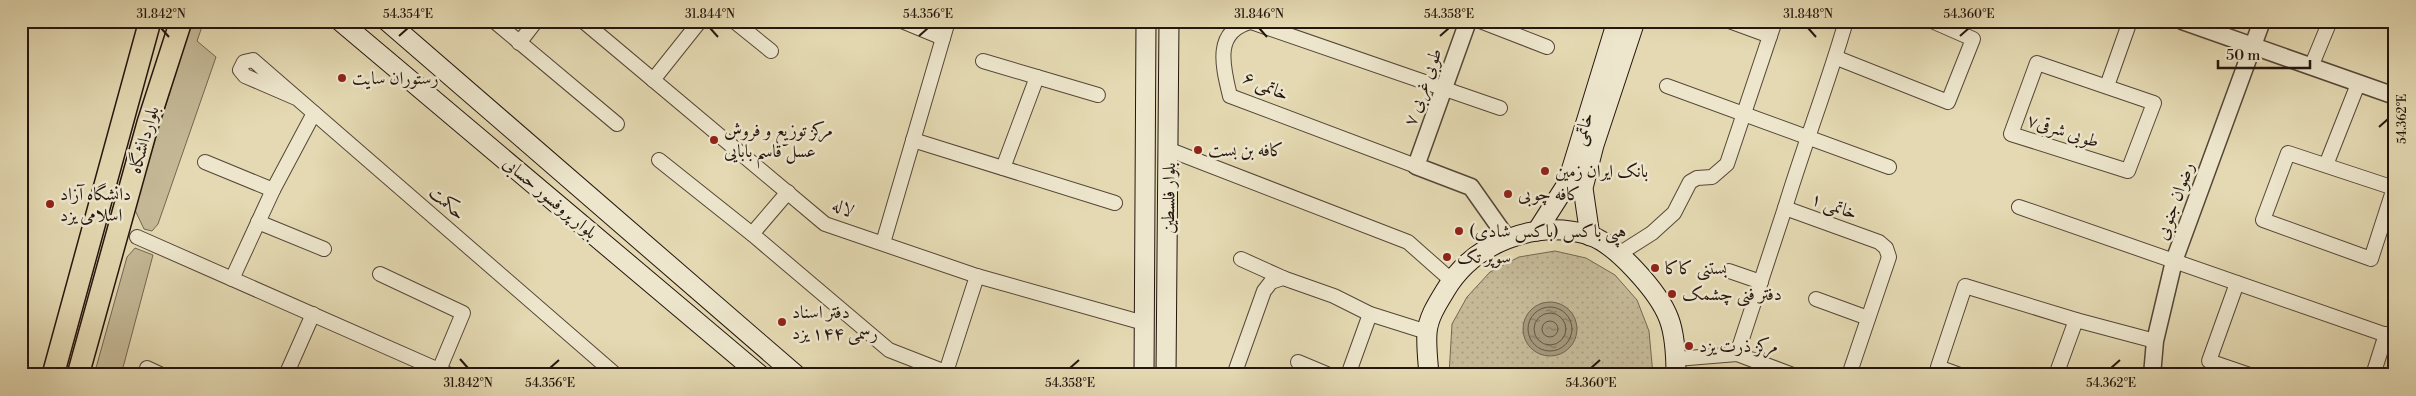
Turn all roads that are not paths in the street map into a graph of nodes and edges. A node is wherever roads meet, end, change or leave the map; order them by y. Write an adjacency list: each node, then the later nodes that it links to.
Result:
1 (150, 21): 98 (main road, بلواردانشگاه)
2 (181, 21): 59 (main road, بلواردانشگاه)
3 (340, 21): 103 (main road, بلوار پروفسور حسابی)
4 (387, 21): 104 (main road, بلوار پروفسور حسابی)
5 (494, 21): 28 (street)
6 (536, 21): 28 (street)
7 (583, 21): 37 (street, لاله)
8 (700, 21): 37 (street)
9 (734, 21): 31 (street)
10 (902, 21): 27 (street)
11 (948, 21): 27 (street)
12 (1146, 21): 88 (main road, بلوار فلسطین)
13 (1170, 21): 50 (main road, بلوار فلسطین)
14 (1468, 21): 41 (street, طوبی غربی ۷)
15 (1480, 21): 30 (street)
16 (1617, 21): 64 (main road, خاتمی)
17 (1635, 21): 67 (main road, خاتمی)
18 (1729, 21): 26 (street)
19 (1775, 21): 26 (street)
20 (1846, 21): 32 (street)
21 (1932, 21): 32 (street)
22 (2130, 21): 40 (street)
23 (2262, 21): 29 (street, رضوان جنوبی)
24 (2330, 21): 35 (street)
25 (2184, 22): 29 (street)
26 (1770, 36): 46 (street)
27 (943, 38): 49 (street)
28 (519, 42): 47 (street)
29 (2253, 46): 35 (street); 74 (street, رضوان جنوبی)
30 (1547, 47)
31 (771, 51)
32 (1837, 58): 48 (street)
33 (252, 60): 45 (street, حکمت)
34 (983, 61): 36 (street)
35 (2311, 67): 38 (street)
36 (1037, 77): 42 (street); 56 (street)
37 (653, 80): 58 (street, لاله)
38 (2358, 84): 43 (street); 53 (street)
39 (1667, 86): 46 (street)
40 (2107, 86): 40 (street, طوبی شرقی۷)
41 (1444, 88): 44 (street); 54 (street, طوبی غربی ۷); 54 (street, خاتمی ۶)
42 (1098, 95)
43 (2395, 96)
44 (1500, 108)
45 (314, 113): 57 (street); 102 (street, حکمت)
46 (1743, 115): 48 (street); 71 (street)
47 (617, 124)
48 (1807, 138): 55 (street); 62 (street)
49 (913, 140): 56 (street); 69 (street)
50 (1170, 150): 80 (street); 106 (main road, بلوار فلسطین)
51 (659, 160): 65 (street)
52 (205, 162): 57 (street)
53 (2326, 165): 53 (street)
54 (1416, 166): 68 (street, خاتمی ۶)
55 (1889, 167)
56 (1004, 168): 60 (street)
57 (272, 190): 63 (street)
58 (788, 192): 65 (street); 69 (street, لاله)
59 (126, 201): 66 (street); 72 (main road, بلواردانشگاه)
60 (1115, 203)
61 (2019, 207): 74 (street)
62 (1785, 208): 81 (street, خاتمی ۱); 86 (street, خاتمی ۱)
63 (258, 222): 70 (street); 78 (street)
64 (1537, 231): 67 (main road); 68 (main road)
65 (752, 234): 97 (street)
66 (137, 236): 72 (street); 78 (street)
67 (1590, 236): 71 (main road)
68 (1507, 238): 80 (main road)
69 (883, 243): 77 (street, لاله)
70 (324, 249)
71 (1619, 254): 94 (main road)
72 (110, 258): 99 (main road, بلواردانشگاه)
73 (1240, 259): 79 (street)
74 (2174, 261): 82 (street); 91 (street, رضوان جنوبی)
75 (1728, 270): 81 (street)
76 (380, 274): 96 (street)
77 (978, 276): 88 (street, لاله); 97 (street)
78 (232, 278): 84 (street)
79 (1283, 278): 85 (street); 107 (street)
80 (1451, 280): 89 (main road)
81 (1760, 282): 92 (street, خاتمی ۱)
82 (2237, 283): 90 (street); 116 (street)
83 (1816, 299): 86 (street)
84 (313, 314): 96 (street); 101 (street)
85 (1370, 314): 89 (street); 109 (street)
86 (1868, 318): 112 (street, خاتمی ۱)
87 (2076, 320): 91 (street); 113 (street); 114 (street)
88 (1144, 323): 105 (main road, بلوار فلسطین)
89 (1427, 332): 110 (main road)
90 (2390, 336): 117 (street)
91 (2155, 341): 115 (street, رضوان جنوبی)
92 (1737, 354): 94 (street); 111 (street)
93 (1298, 362): 108 (street)
94 (1676, 367)
95 (147, 368): 100 (street)
96 (442, 373)
97 (950, 374)
98 (53, 375)
99 (78, 375)
100 (162, 375)
101 (286, 375)
102 (616, 375)
103 (760, 375)
104 (796, 375)
105 (1144, 375)
106 (1166, 375)
107 (1234, 375)
108 (1329, 375)
109 (1348, 375)
110 (1429, 375)
111 (1793, 375)
112 (1848, 375)
113 (1960, 375)
114 (2056, 375)
115 (2152, 375)
116 (2250, 375)
117 (2373, 375)

